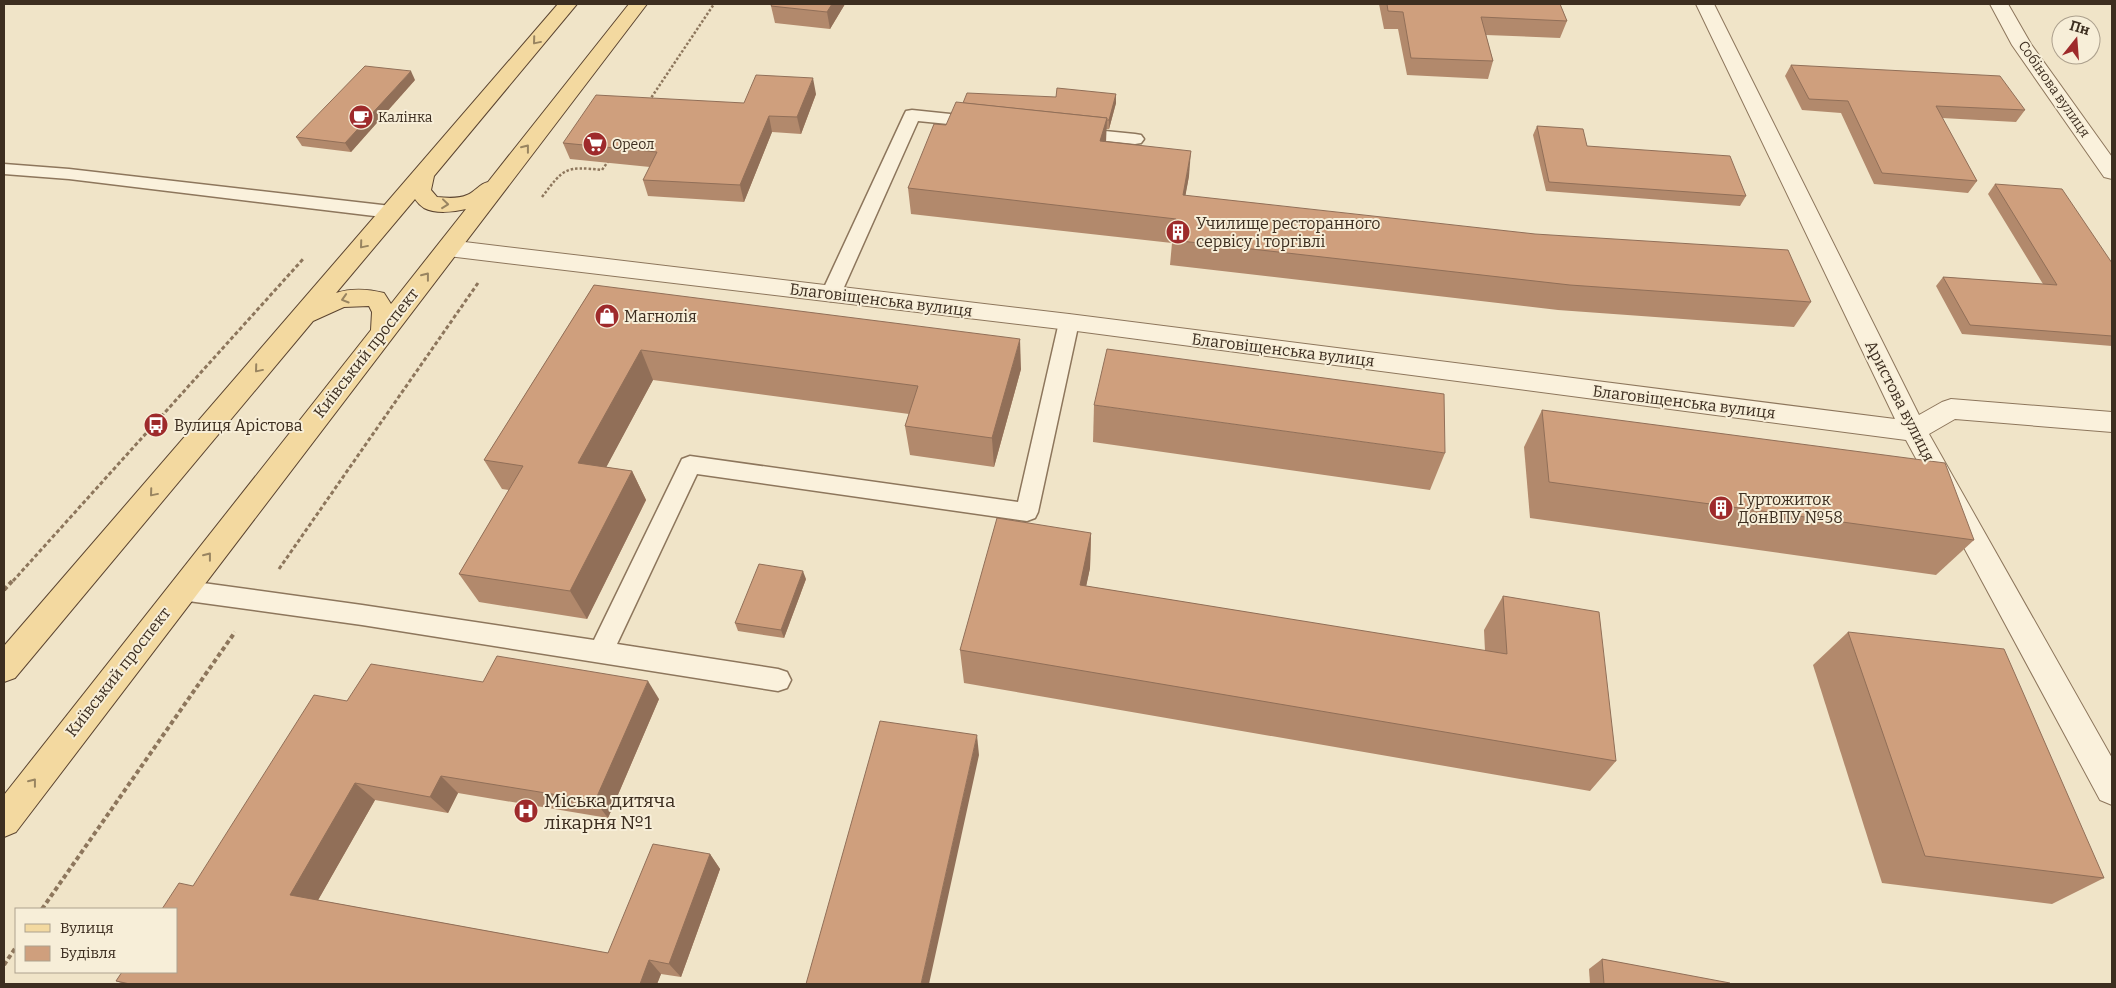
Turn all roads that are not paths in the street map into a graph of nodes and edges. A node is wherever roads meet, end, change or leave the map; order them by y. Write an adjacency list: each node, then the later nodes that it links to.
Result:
1 (568, 4): 10 (main road, one-way to 10)
2 (638, 4): 11 (main road, Київський проспект, one-way to 2)
3 (1705, 4): 19 (street, Аристова вулиця)
4 (1999, 4): 9 (street, Собінова вулиця)
5 (999, 124): 14 (lane)
6 (1057, 131): 7 (lane)
7 (1134, 139)
8 (4, 169): 12 (lane)
9 (2112, 172)
10 (424, 173): 11 (main road, one-way to 11); 12 (main road)
11 (499, 182): 13 (main road, Київський проспект)
12 (391, 212): 15 (main road, one-way to 15)
13 (448, 248): 14 (street, Благовіщенська вулиця); 17 (main road, Київський проспект, one-way to 13)
14 (831, 294): 16 (street, Благовіщенська вулиця)
15 (300, 320): 17 (main road, one-way to 15); 22 (main road, one-way to 22)
16 (1069, 322): 19 (street, Благовіщенська вулиця); 21 (lane)
17 (383, 331): 20 (main road, Київський проспект, one-way to 17)
18 (2112, 422): 19 (street)
19 (1914, 431): 24 (street, Аристова вулиця)
20 (181, 590): 21 (lane); 25 (main road, Київський проспект, one-way to 20)
21 (600, 653): 23 (lane)
22 (4, 668)
23 (778, 680)
24 (2112, 789)
25 (4, 821)

